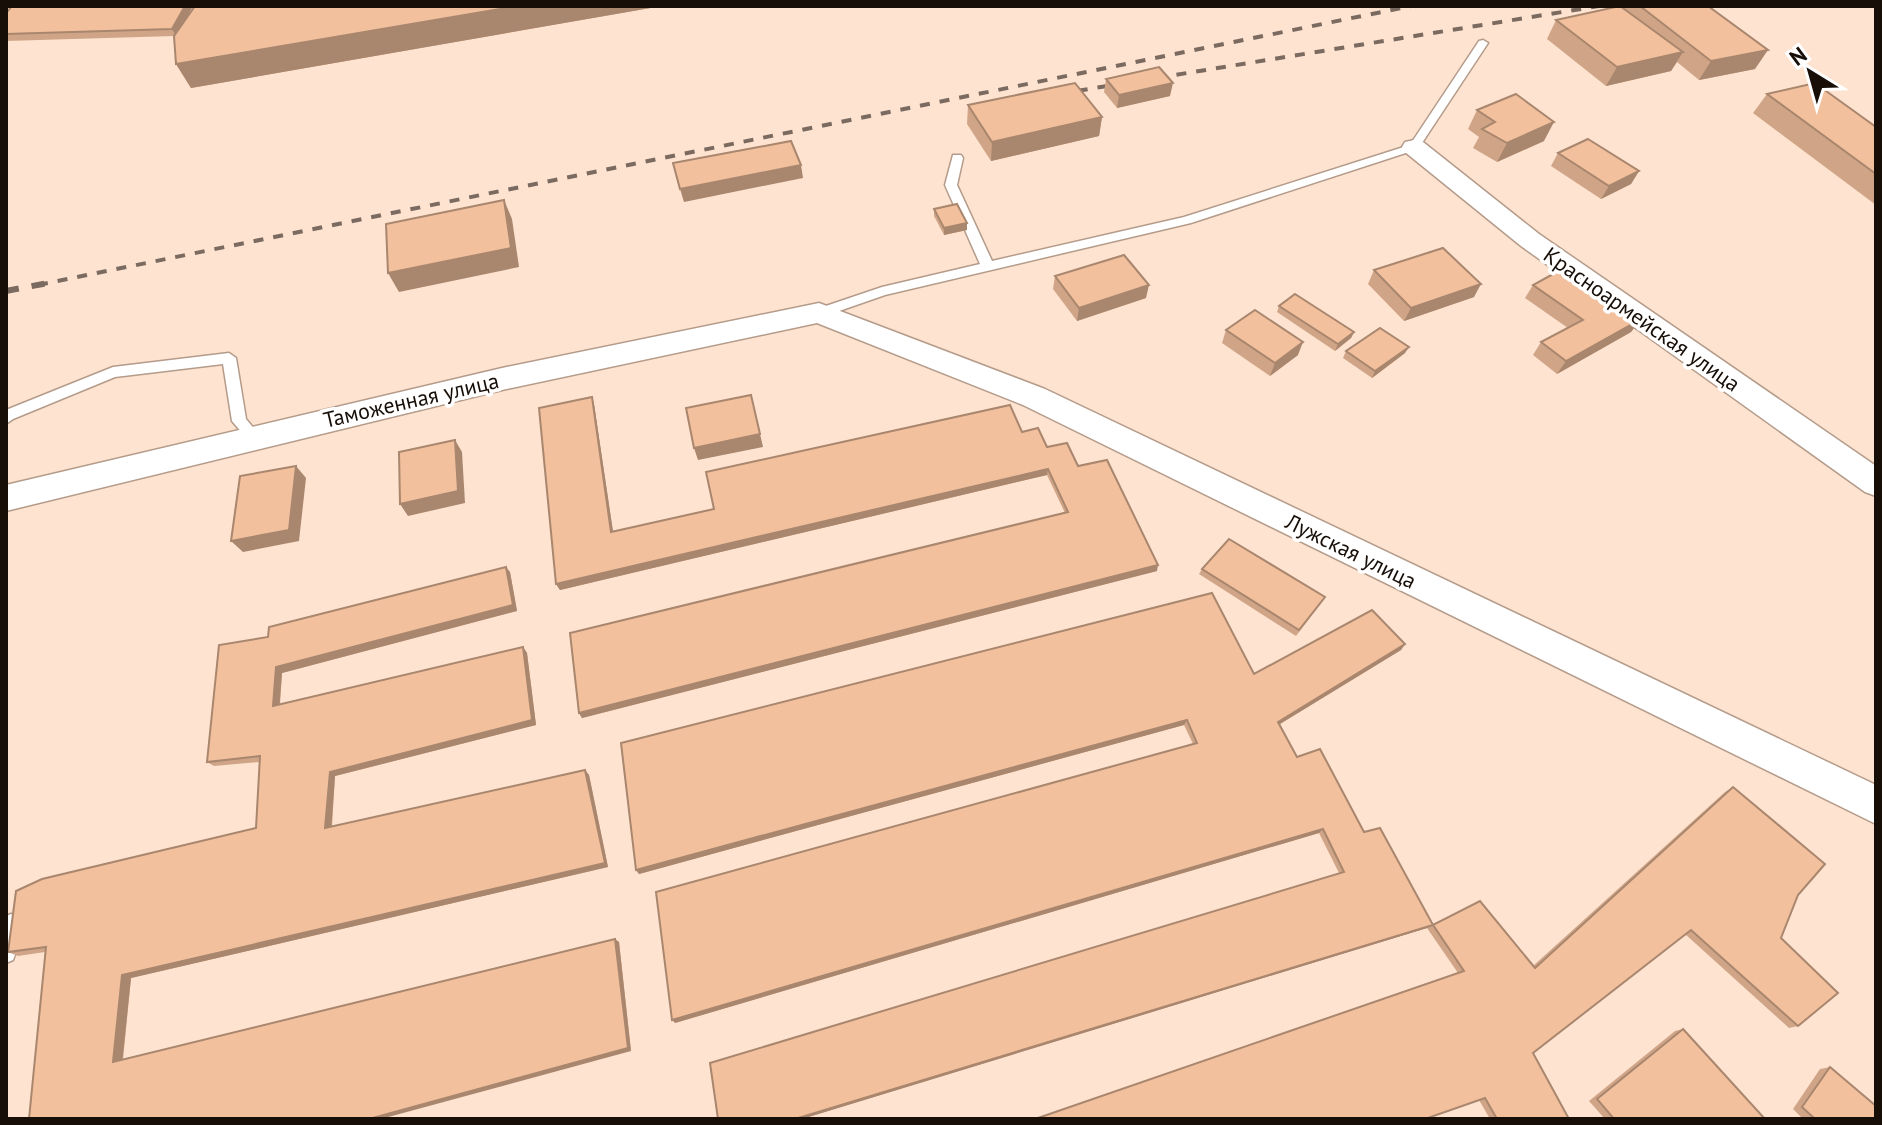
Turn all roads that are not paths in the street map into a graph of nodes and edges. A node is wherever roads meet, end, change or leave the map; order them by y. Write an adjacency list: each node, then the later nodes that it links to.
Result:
1 (1483, 43): 2 (lane)
2 (1414, 147): 4 (lane); 8 (street, Красноармейская улица)
3 (957, 158): 4 (lane)
4 (987, 265): 5 (lane)
5 (819, 313): 7 (street, Таможенная улица); 10 (street, Лужская улица)
6 (6, 419): 7 (lane)
7 (254, 437): 9 (street, Таможенная улица)
8 (1876, 483)
9 (6, 498)
10 (1876, 805)
11 (6, 926): 12 (lane)
12 (6, 953)

